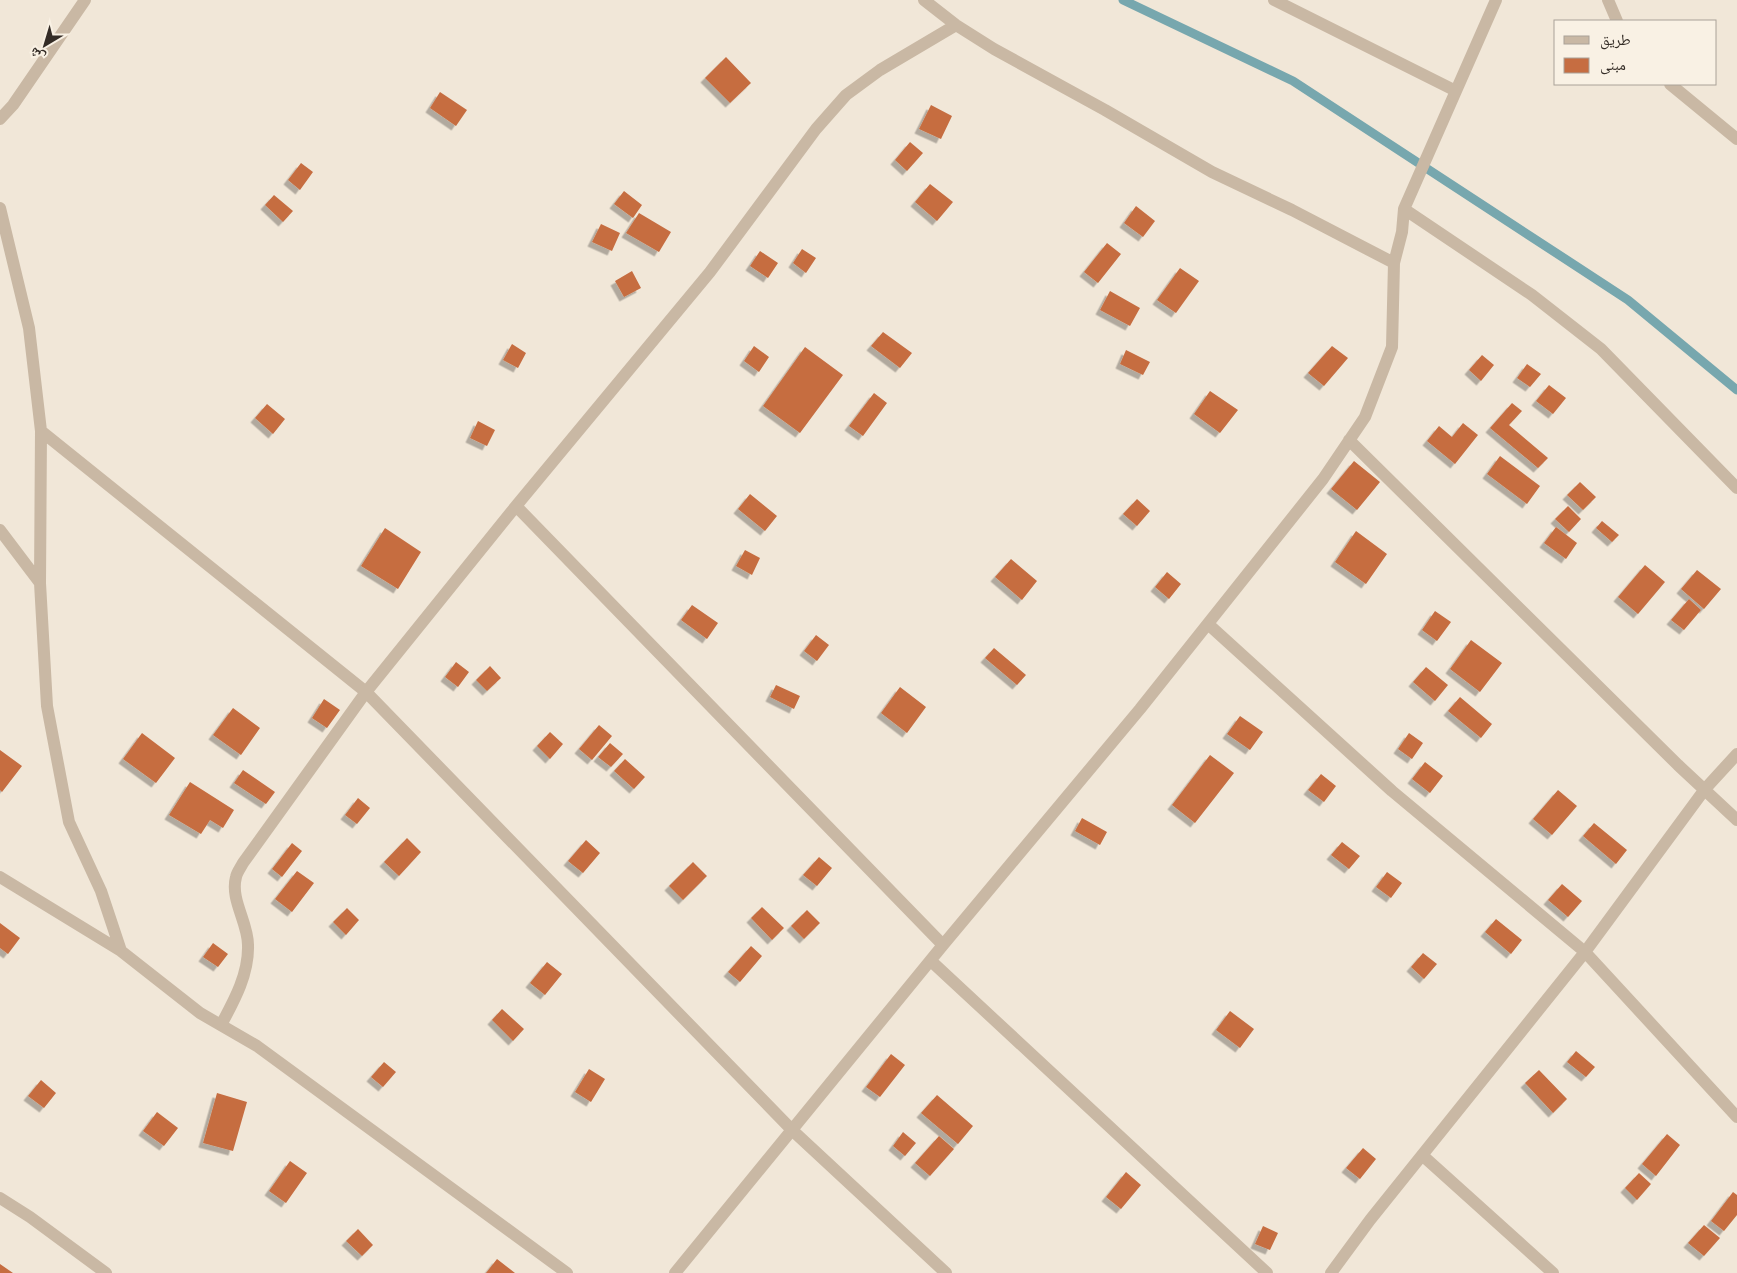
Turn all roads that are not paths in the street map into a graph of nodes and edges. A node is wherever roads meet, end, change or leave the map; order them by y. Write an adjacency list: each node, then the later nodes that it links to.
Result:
1 (85, 0): 10 (street)
2 (924, 0): 7 (street)
3 (1274, 0): 9 (street)
4 (1496, 0): 9 (street)
5 (1608, 0): 6 (street)
6 (1617, 20)
7 (956, 25): 14 (street); 18 (street)
8 (1671, 85): 11 (street)
9 (1456, 91): 13 (street)
10 (0, 119)
11 (1737, 139)
12 (0, 208): 15 (street)
13 (1404, 210): 14 (street); 17 (street)
14 (1394, 263): 16 (street)
15 (41, 431): 20 (street); 22 (street)
16 (1349, 440): 21 (street); 24 (street)
17 (1737, 488)
18 (516, 506): 22 (street); 27 (street)
19 (0, 530): 20 (street)
20 (40, 583): 28 (street)
21 (1208, 624): 27 (street); 29 (street)
22 (366, 692): 31 (street); 33 (street)
23 (1737, 754): 24 (street)
24 (1705, 789): 25 (street); 29 (street)
25 (1737, 820)
26 (0, 877): 28 (street)
27 (943, 945): 30 (street)
28 (121, 951): 31 (street)
29 (1585, 952): 32 (street); 34 (street)
30 (931, 960): 33 (street); 40 (street)
31 (221, 1026): 37 (street)
32 (1737, 1117)
33 (792, 1130): 38 (street); 39 (street)
34 (1422, 1155): 41 (street); 42 (street)
35 (0, 1198): 36 (street)
36 (106, 1273)
37 (568, 1273)
38 (675, 1273)
39 (946, 1273)
40 (1267, 1273)
41 (1332, 1273)
42 (1553, 1273)

